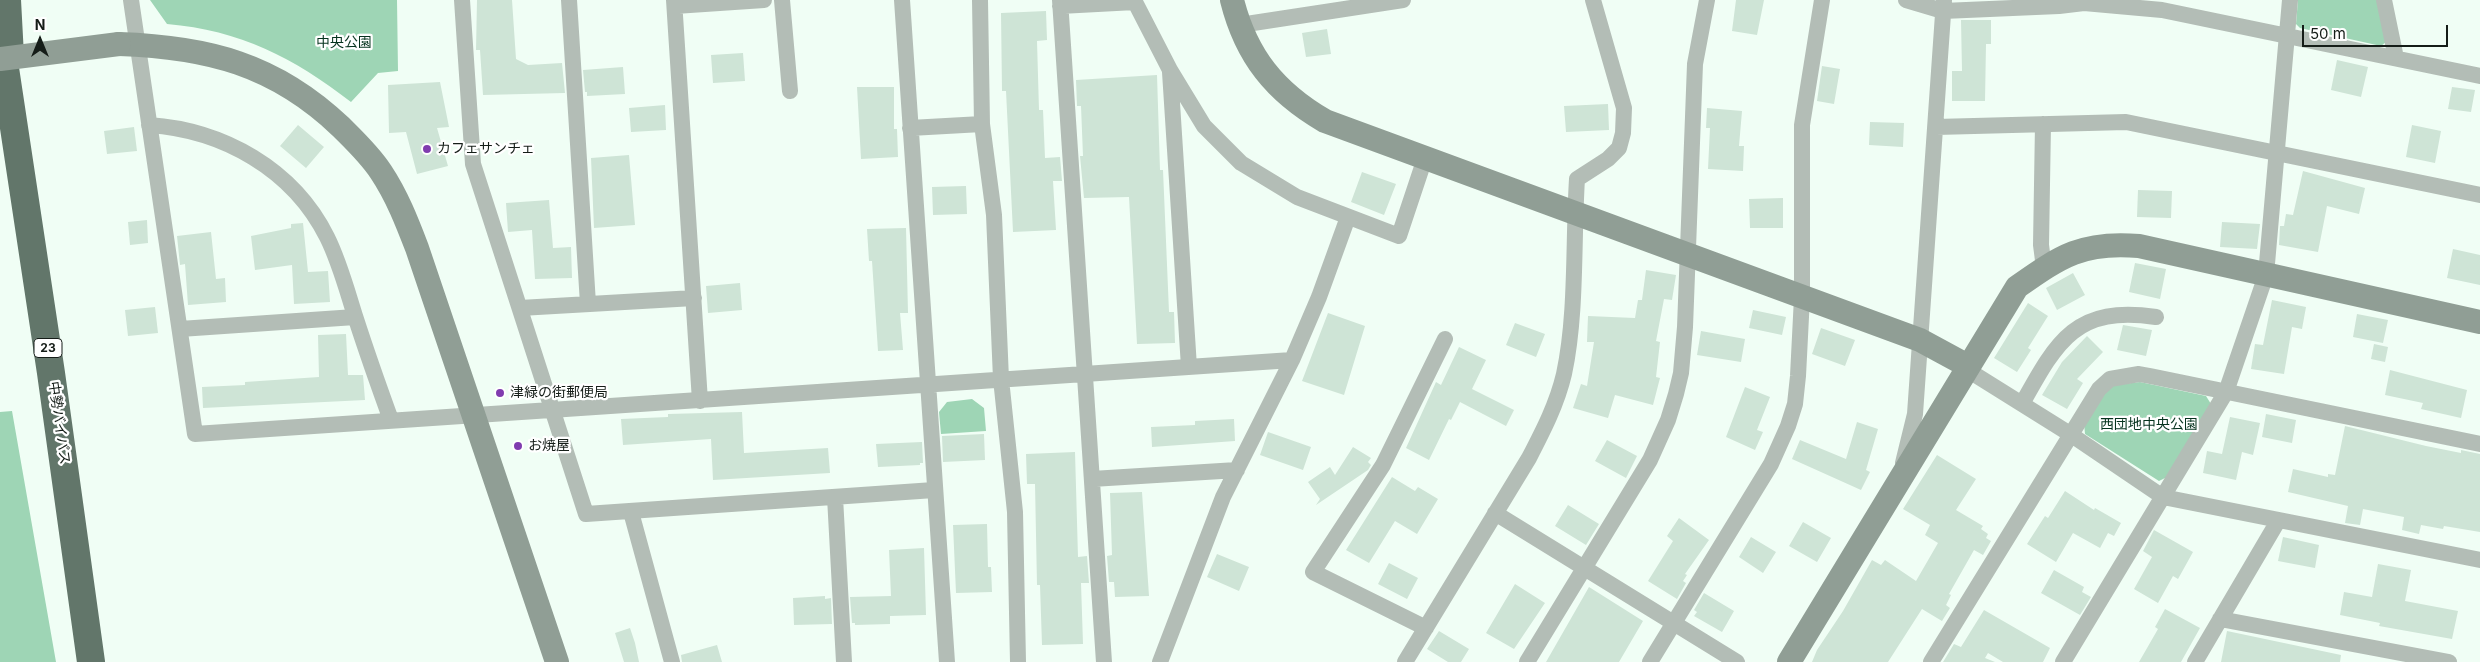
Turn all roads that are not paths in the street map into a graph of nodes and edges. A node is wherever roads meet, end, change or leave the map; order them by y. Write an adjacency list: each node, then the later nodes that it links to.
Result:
1 (7, 0): 29 (highway)
2 (131, 0): 23 (street)
3 (462, 0): 46 (street)
4 (569, 0): 45 (street)
5 (764, 0): 17 (street)
6 (782, 0): 28 (street)
7 (902, 0): 34 (street)
8 (980, 0): 30 (street)
9 (1232, 0): 20 (street)
10 (1403, 0): 20 (street)
11 (1593, 0): 38 (street)
12 (1707, 0): 40 (street)
13 (1822, 0): 43 (street)
14 (1906, 0): 19 (street)
15 (2290, 0): 22 (street)
16 (2384, 0): 24 (street)
17 (674, 3): 44 (street)
18 (1060, 3): 26 (street); 56 (street)
19 (1943, 5): 22 (street); 33 (street)
20 (1240, 25): 36 (street)
21 (0, 35): 29 (highway, 中勢バイパス / 23)
22 (2288, 36): 24 (street); 35 (street)
23 (128, 44): 25 (street, bridge); 32 (street); 63 (street)
24 (2396, 58): 27 (street)
25 (0, 59)
26 (1170, 70): 39 (street); 54 (street)
27 (2480, 76)
28 (790, 91)
29 (13, 114): 81 (highway, 中勢バイパス / 23)
30 (982, 124): 34 (street); 57 (street)
31 (2043, 124): 33 (street); 35 (street); 41 (street)
32 (149, 125): 47 (street); 50 (street)
33 (1936, 127): 52 (street)
34 (910, 128): 58 (street)
35 (2276, 152): 37 (street); 42 (street)
36 (1426, 158): 38 (street); 39 (street)
37 (2480, 195)
38 (1575, 212): 40 (street); 74 (street)
39 (1348, 216): 53 (street)
40 (1689, 255): 43 (street); 77 (street)
41 (2044, 268): 42 (street); 55 (street)
42 (2266, 275): 49 (street); 59 (street)
43 (1802, 297): 52 (street); 79 (street)
44 (694, 298): 45 (street); 60 (street)
45 (588, 304): 46 (street)
46 (520, 308): 62 (street)
47 (356, 317): 50 (street); 64 (street)
48 (2156, 317): 61 (street)
49 (2480, 322)
50 (180, 329): 64 (street)
51 (1445, 339): 80 (street)
52 (1920, 340): 55 (street); 69 (street)
53 (1292, 360): 54 (street); 67 (street)
54 (1189, 367): 56 (street)
55 (1967, 368): 61 (street); 69 (street)
56 (1084, 374): 57 (street); 68 (street)
57 (1000, 379): 58 (street); 86 (street)
58 (928, 384): 60 (street); 70 (street)
59 (2226, 392): 65 (street); 66 (street); 72 (street)
60 (700, 401): 62 (street)
61 (2022, 404): 65 (street)
62 (552, 410): 63 (street); 73 (street)
63 (473, 416): 64 (street); 82 (street)
64 (391, 420)
65 (2070, 434): 72 (street); 94 (street)
66 (2480, 444)
67 (1237, 470): 68 (street); 88 (street)
68 (1092, 479): 87 (street)
69 (1898, 481): 93 (street)
70 (934, 490): 71 (street); 85 (street)
71 (835, 497): 73 (street); 84 (street)
72 (2163, 497): 75 (street); 95 (street)
73 (631, 512): 83 (street)
74 (1495, 513): 77 (street); 80 (street)
75 (2278, 521): 76 (street); 78 (street)
76 (2480, 560)
77 (1584, 569): 79 (street); 90 (street)
78 (2220, 619): 96 (street); 97 (street)
79 (1674, 624): 91 (street); 92 (street)
80 (1426, 628): 89 (street)
81 (91, 662)
82 (557, 662)
83 (672, 662)
84 (844, 662)
85 (947, 662)
86 (1018, 662)
87 (1104, 662)
88 (1160, 662)
89 (1406, 662)
90 (1527, 662)
91 (1650, 662)
92 (1736, 662)
93 (1789, 662)
94 (1931, 662)
95 (2063, 662)
96 (2195, 662)
97 (2449, 662)

